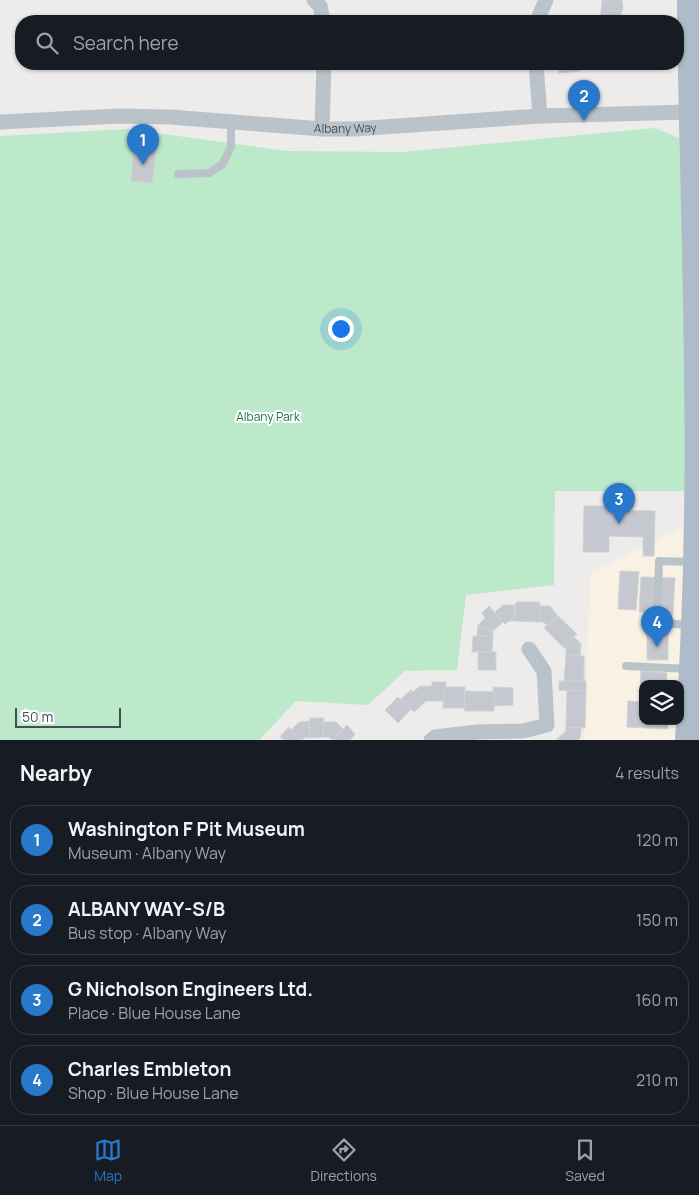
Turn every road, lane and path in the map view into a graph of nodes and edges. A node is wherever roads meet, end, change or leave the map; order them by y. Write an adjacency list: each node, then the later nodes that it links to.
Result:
1 (314, 0): 4 (street)
2 (546, 0): 5 (street)
3 (689, 0): 8 (main road)
4 (322, 15)
5 (540, 15)
6 (324, 70): 12 (street)
7 (536, 70): 9 (street)
8 (690, 112): 9 (street, Albany Way); 14 (main road)
9 (540, 116): 12 (street, Albany Way)
10 (0, 122): 11 (street, Albany Way)
11 (231, 123): 12 (street, Albany Way); 13 (lane)
12 (322, 130)
13 (178, 174)
14 (696, 187): 15 (main road)
15 (695, 562): 16 (main road); 16 (lane)
16 (693, 625): 19 (main road)
17 (529, 649): 20 (street)
18 (626, 666): 19 (lane)
19 (694, 666): 22 (main road)
20 (477, 736): 21 (street)
21 (431, 740)
22 (687, 740)

